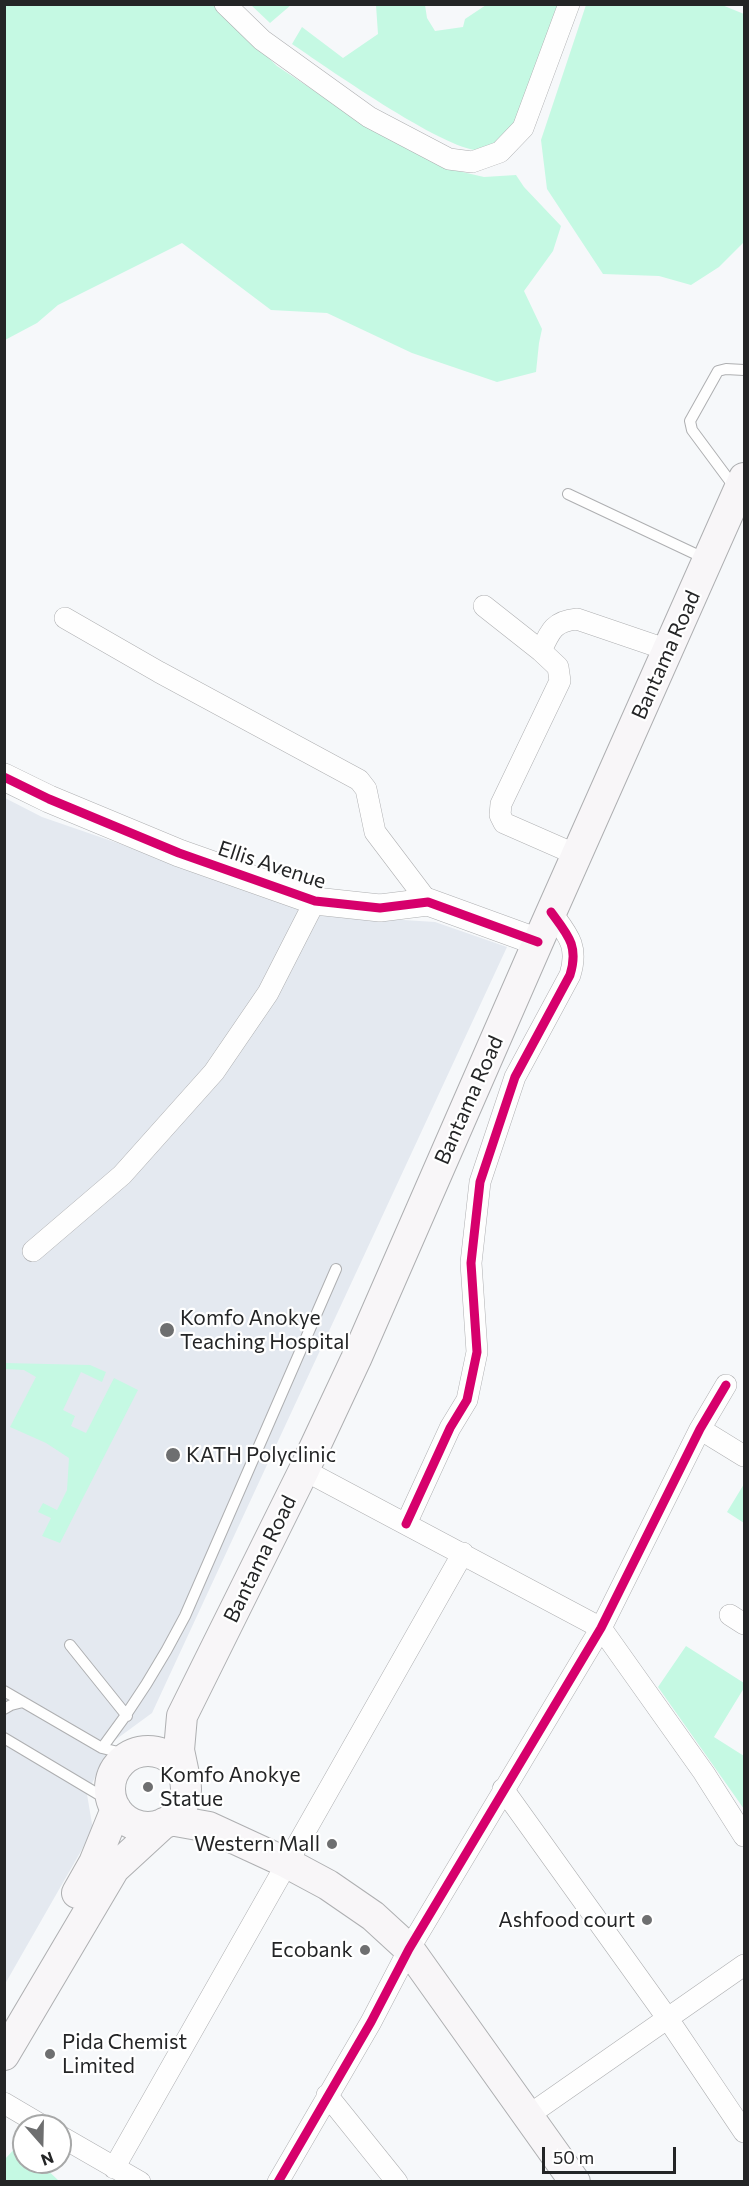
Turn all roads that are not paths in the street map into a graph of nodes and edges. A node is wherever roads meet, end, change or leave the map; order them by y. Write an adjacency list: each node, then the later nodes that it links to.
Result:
1 (225, 4): 2 (street)
2 (569, 4)
3 (744, 370): 4 (lane)
4 (741, 486): 6 (main road, Bantama Road)
5 (568, 494): 6 (lane)
6 (708, 560): 9 (main road, Bantama Road)
7 (484, 606): 10 (street)
8 (65, 618): 14 (street)
9 (668, 650): 10 (street); 12 (main road, Bantama Road)
10 (541, 651): 12 (street)
11 (4, 777): 13 (street, Ellis Avenue)
12 (577, 855): 15 (main road, Bantama Road)
13 (315, 901): 14 (street, Ellis Avenue); 17 (street)
14 (428, 902): 16 (street, Ellis Avenue)
15 (551, 912): 16 (main road, Bantama Road); 23 (street)
16 (538, 942): 22 (main road, Bantama Road)
17 (33, 1251)
18 (336, 1269): 30 (lane)
19 (726, 1385): 20 (street)
20 (700, 1429): 21 (street); 25 (street)
21 (744, 1456)
22 (304, 1470): 23 (street); 31 (main road, Bantama Road)
23 (406, 1524): 24 (street)
24 (463, 1553): 25 (street); 41 (street)
25 (601, 1628): 36 (street); 40 (street)
26 (70, 1646): 30 (lane)
27 (4, 1691): 28 (lane)
28 (23, 1702): 29 (lane); 33 (lane)
29 (4, 1709)
30 (126, 1716): 33 (lane)
31 (182, 1716): 34 (main road); 35 (main road)
32 (4, 1738): 37 (lane)
33 (102, 1748): 34 (lane)
34 (136, 1753): 35 (main road); 37 (main road)
35 (185, 1780): 38 (main road); 39 (main road)
36 (503, 1790): 42 (street); 45 (street)
37 (114, 1806): 38 (main road); 44 (main road)
38 (167, 1821): 39 (main road); 46 (main road)
39 (209, 1827): 41 (main road)
40 (744, 1836)
41 (287, 1863): 42 (main road); 53 (street)
42 (409, 1949): 47 (street); 50 (main road)
43 (744, 1965): 45 (street)
44 (4, 2015)
45 (668, 2019): 50 (street); 51 (street)
46 (4, 2055)
47 (327, 2095): 55 (street); 56 (street)
48 (4, 2103): 49 (street)
49 (23, 2114)
50 (529, 2115): 57 (main road)
51 (744, 2132)
52 (72, 2143): 53 (street)
53 (114, 2168): 54 (street)
54 (140, 2181)
55 (278, 2181)
56 (397, 2181)
57 (575, 2181)

